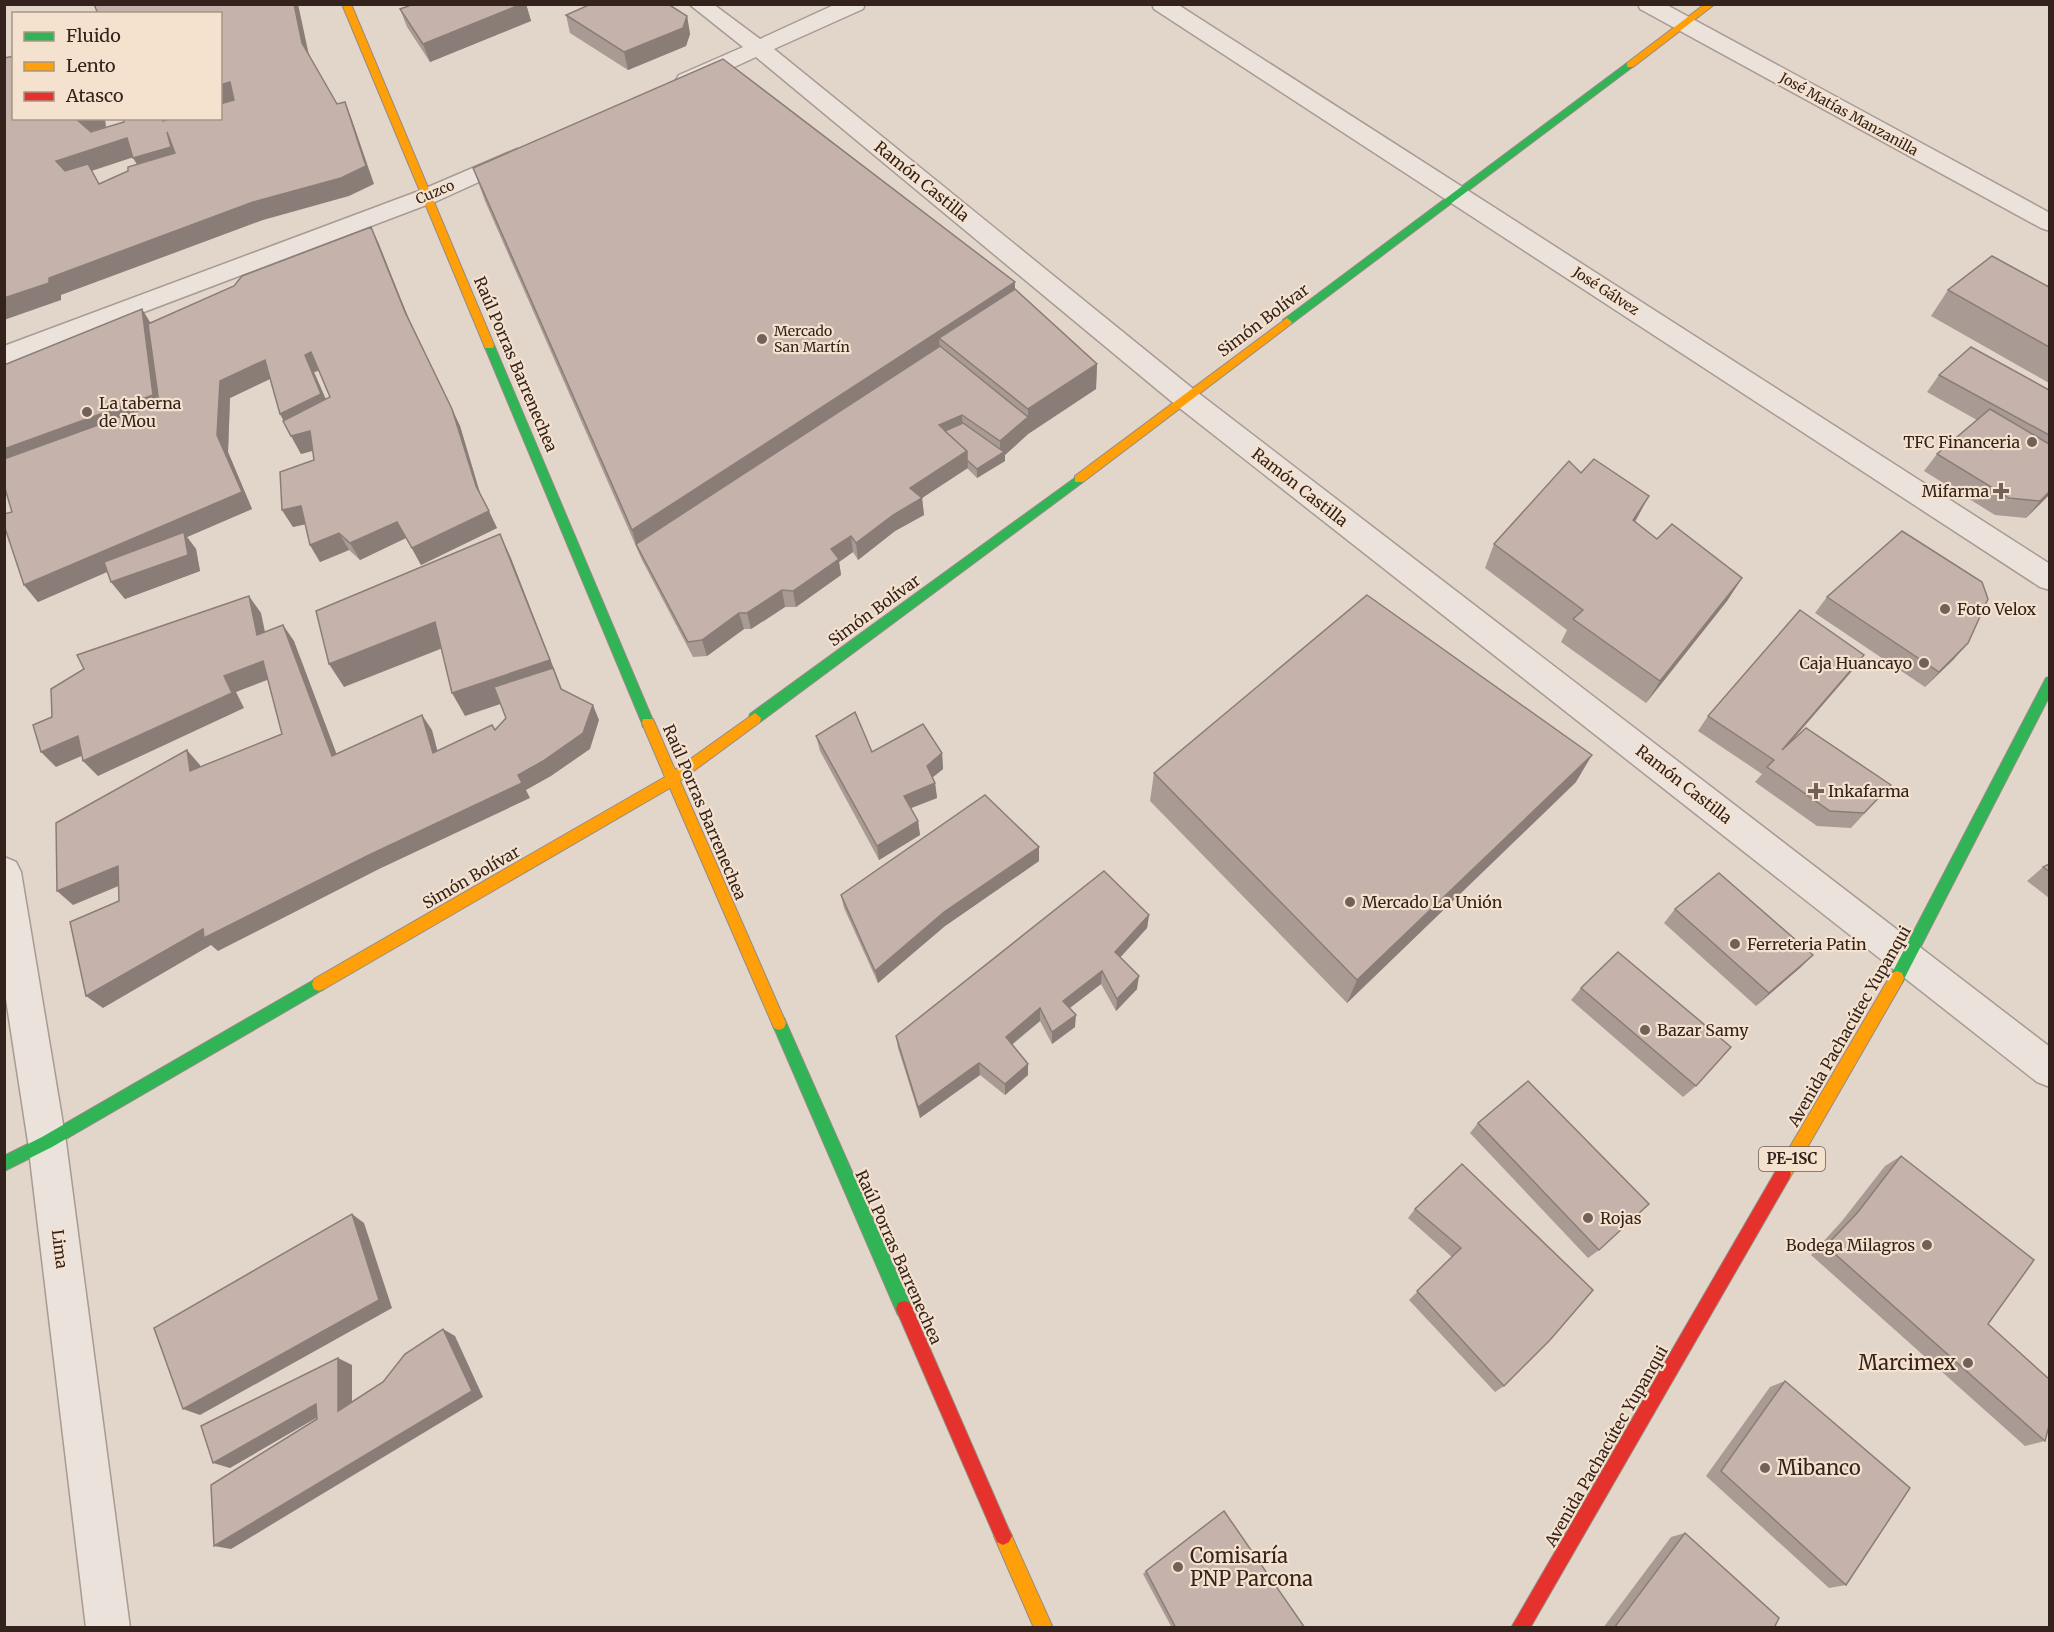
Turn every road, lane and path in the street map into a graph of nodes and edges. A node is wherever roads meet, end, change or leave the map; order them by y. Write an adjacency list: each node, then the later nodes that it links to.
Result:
1 (346, 4): 12 (street, Raúl Porras Barrenechea)
2 (699, 4): 8 (street, Ramón Castilla)
3 (855, 4): 8 (street)
4 (1162, 4): 11 (street, José Gálvez)
5 (1648, 4): 7 (street, José Matías Manzanilla)
6 (1711, 4): 7 (street, Simón Bolívar)
7 (1684, 24): 11 (street, Simón Bolívar); 13 (street, José Matías Manzanilla)
8 (759, 48): 9 (street); 15 (street, Ramón Castilla)
9 (663, 91)
10 (535, 148): 12 (street, Cuzco)
11 (1456, 194): 15 (street, Simón Bolívar); 16 (street, José Gálvez)
12 (428, 196): 14 (street, Cuzco); 18 (street, Raúl Porras Barrenechea)
13 (2049, 223)
14 (4, 356)
15 (1187, 399): 18 (street, Simón Bolívar); 20 (street, Ramón Castilla)
16 (2049, 579)
17 (2049, 682): 20 (street, Avenida Pachacútec Yupanqui / PE-1SC)
18 (672, 780): 22 (street, Simón Bolívar); 25 (street, Raúl Porras Barrenechea)
19 (4, 872): 22 (street, Lima)
20 (1908, 959): 21 (street, Ramón Castilla); 26 (street, Avenida Pachacútec Yupanqui / PE-1SC)
21 (2049, 1070)
22 (47, 1142): 23 (street, Simón Bolívar); 24 (street, Lima)
23 (4, 1164)
24 (108, 1628)
25 (1044, 1628)
26 (1520, 1628)

